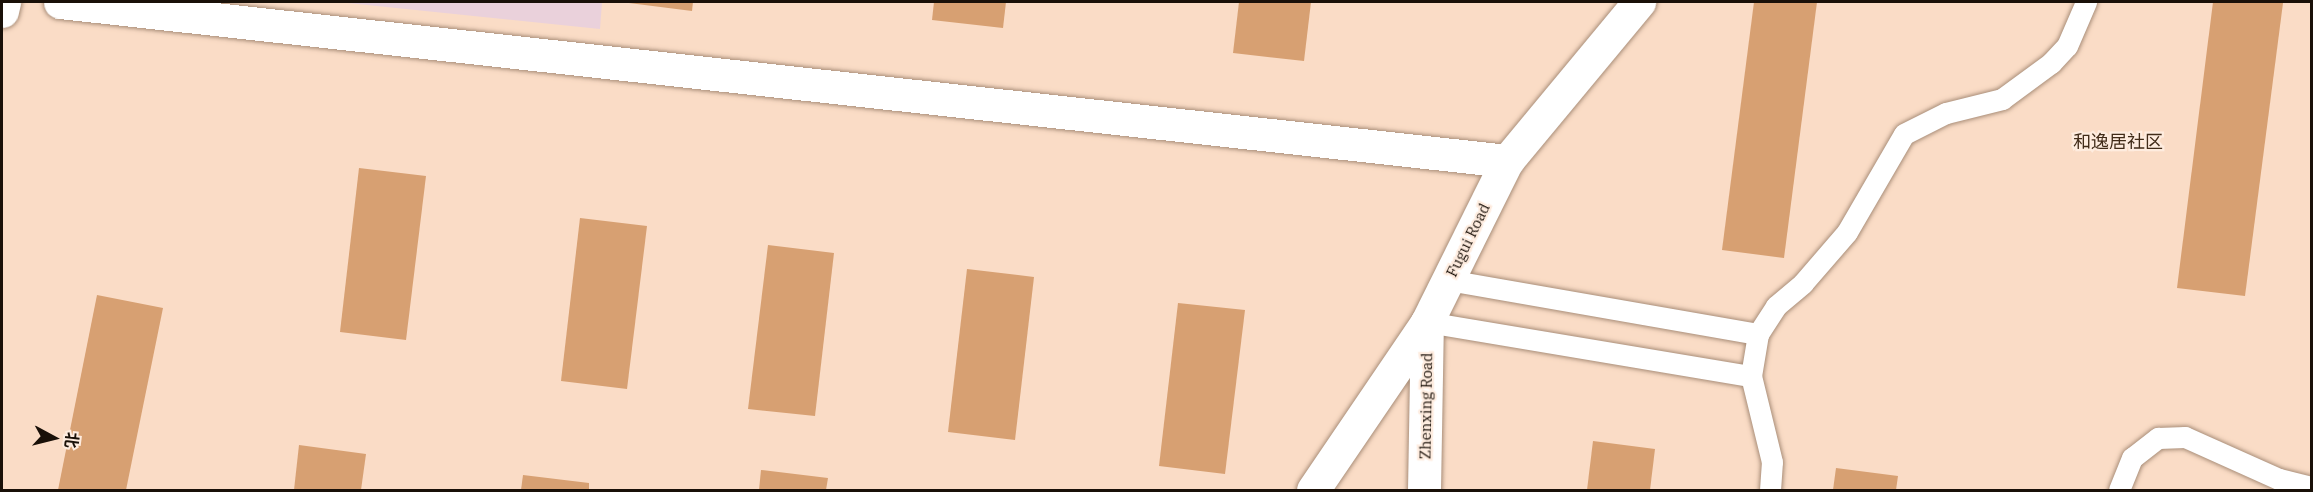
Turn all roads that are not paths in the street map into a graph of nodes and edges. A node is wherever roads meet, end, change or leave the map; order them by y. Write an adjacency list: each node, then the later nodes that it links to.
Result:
1 (4, 2): 5 (street)
2 (60, 2): 6 (street)
3 (1639, 2): 6 (street, Fugui Road)
4 (2086, 2): 9 (lane)
5 (2, 11)
6 (1507, 161): 7 (street, Fugui Road)
7 (1448, 279): 8 (street, Fugui Road); 9 (lane)
8 (1427, 322): 10 (lane); 12 (street, Fugui Road); 13 (street, Zhenxing Road)
9 (1758, 334): 10 (lane)
10 (1751, 376): 14 (lane)
11 (2312, 487): 15 (lane)
12 (1313, 490)
13 (1424, 490)
14 (1770, 490)
15 (2119, 490)

